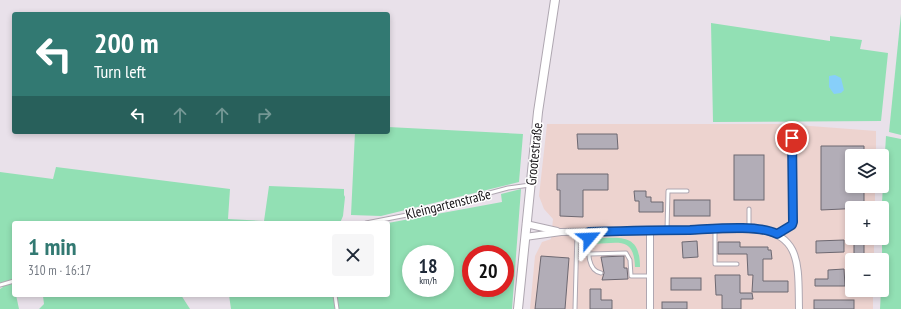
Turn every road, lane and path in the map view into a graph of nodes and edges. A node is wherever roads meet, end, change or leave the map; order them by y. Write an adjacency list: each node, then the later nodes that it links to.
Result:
1 (555, 0): 3 (main road, Grootestraße)
2 (792, 138): 15 (lane)
3 (531, 185): 6 (lane, Kleingartenstraße); 7 (main road, Grootestraße)
4 (687, 191): 11 (lane)
5 (749, 209): 9 (lane)
6 (376, 221)
7 (526, 224): 12 (street); 16 (main road, Grootestraße)
8 (715, 229): 9 (street); 11 (street); 18 (lane)
9 (749, 229): 15 (street)
10 (650, 230): 11 (street); 14 (street); 20 (street)
11 (667, 230)
12 (560, 232): 13 (street); 16 (street)
13 (577, 232): 14 (street); 26 (lane)
14 (589, 232): 17 (lane)
15 (777, 234): 28 (street)
16 (525, 237): 25 (main road, Grootestraße)
17 (590, 254): 19 (lane); 20 (lane)
18 (737, 264)
19 (601, 273)
20 (650, 276): 27 (street)
21 (12, 282): 22 (lane)
22 (0, 285)
23 (335, 297): 24 (lane)
24 (337, 309)
25 (518, 309)
26 (575, 309)
27 (650, 309)
28 (799, 309)

